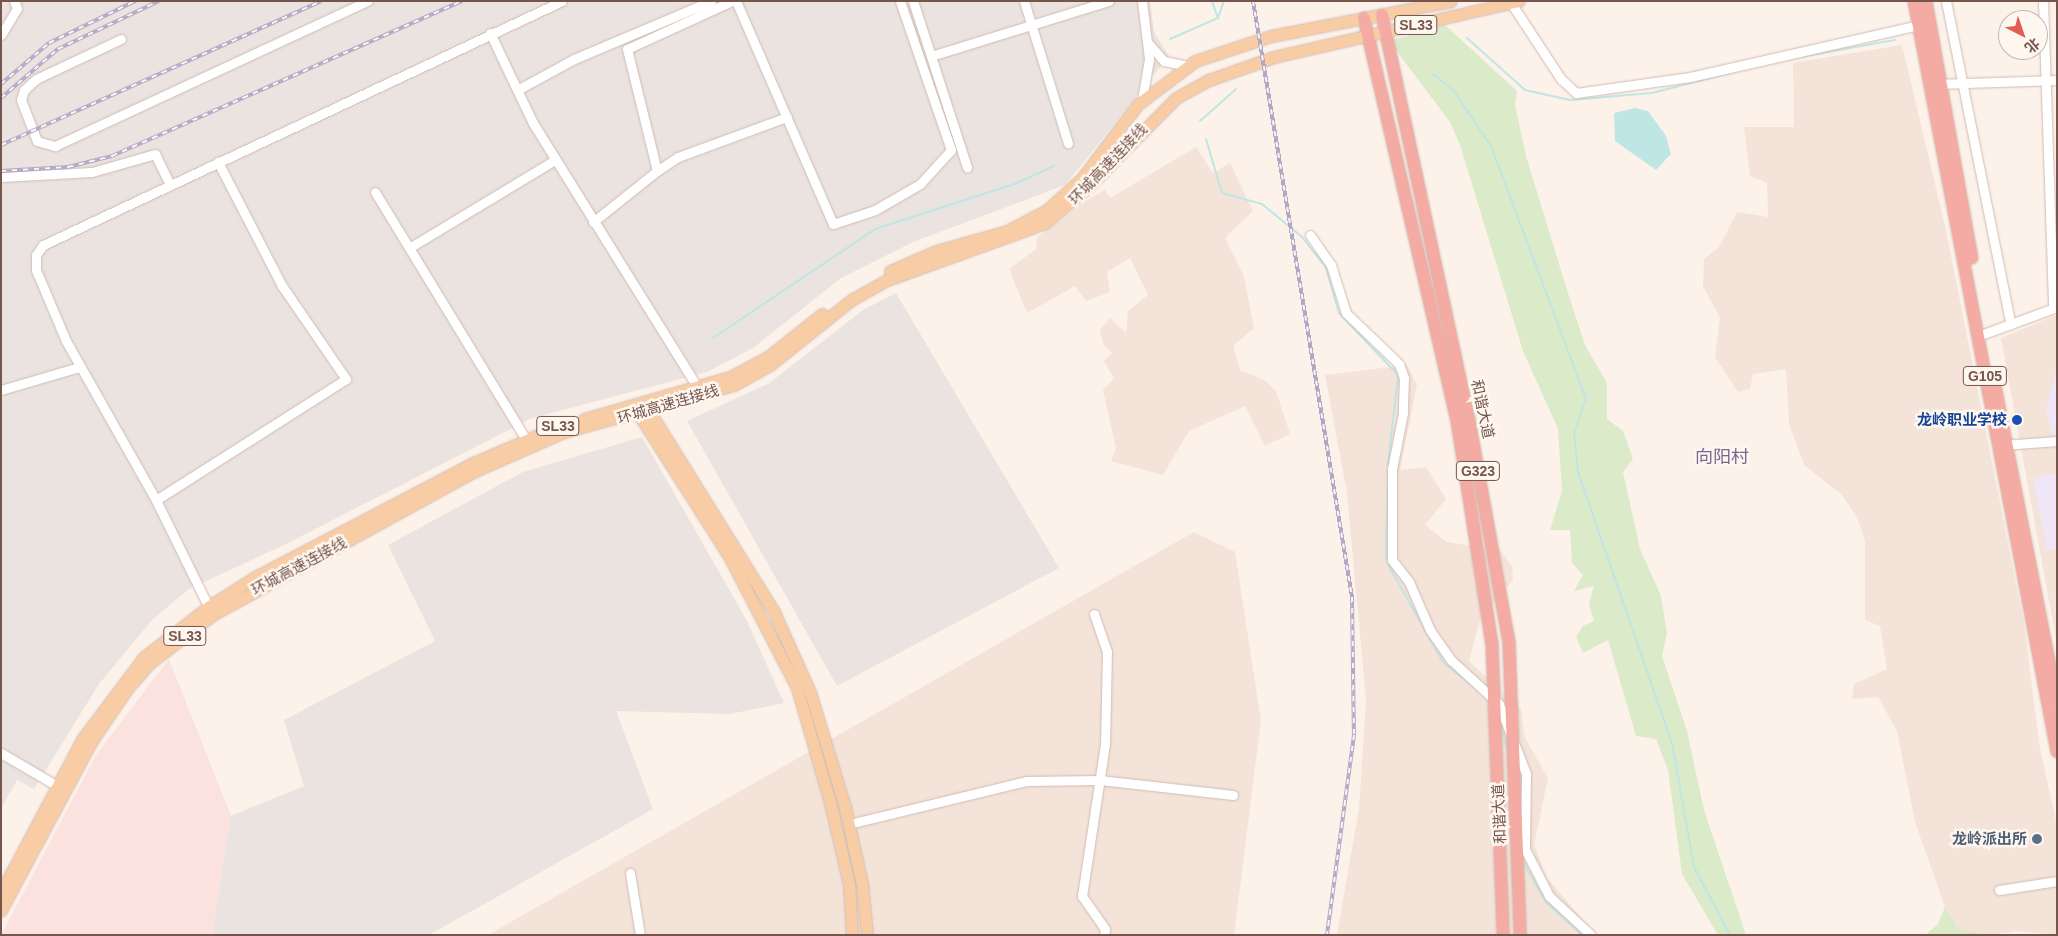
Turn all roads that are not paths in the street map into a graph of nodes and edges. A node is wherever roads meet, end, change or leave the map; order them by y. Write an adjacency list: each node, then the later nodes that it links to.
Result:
1 (14, 1): 23 (street)
2 (368, 1): 26 (street)
3 (562, 1): 22 (street)
4 (711, 1): 33 (street)
5 (734, 1): 35 (street); 40 (street)
6 (900, 1): 35 (street)
7 (913, 1): 27 (street)
8 (1024, 1): 19 (street)
9 (1109, 1): 19 (street)
10 (1142, 1): 25 (street)
11 (1451, 1): 17 (main road, 环城高速连接线 / SL33)
12 (1914, 1): 20 (highway, G105)
13 (1926, 1): 31 (highway, G105)
14 (1946, 1): 32 (street)
15 (2043, 1): 30 (street)
16 (1515, 2): 20 (street); 21 (main road, 环城高速连接线 / SL33)
17 (1382, 15): 18 (main road, 环城高速连接线 / SL33); 21 (highway, 和谐大道 / G323)
18 (1364, 18): 24 (highway, 和谐大道 / G323); 28 (main road, 环城高速连接线 / SL33)
19 (1032, 25): 27 (street); 36 (street)
20 (1919, 25): 31 (highway, G105)
21 (1386, 32): 24 (main road, 环城高速连接线 / SL33); 78 (highway, 和谐大道 / G323)
22 (490, 33): 33 (street); 38 (street)
23 (1, 34)
24 (1368, 36): 52 (main road, 环城高速连接线 / SL33); 60 (highway, 和谐大道 / G323)
25 (1147, 37): 28 (street); 34 (street)
26 (121, 39)
27 (931, 56): 39 (street)
28 (1191, 64): 34 (main road, 环城高速连接线 / SL33)
29 (2057, 80): 30 (street)
30 (2042, 81): 32 (street); 47 (street)
31 (1937, 84): 32 (street); 49 (highway, G105)
32 (1960, 86): 48 (street)
33 (517, 90): 37 (street)
34 (1142, 100): 52 (main road, 环城高速连接线 / SL33)
35 (786, 117): 40 (street)
36 (1068, 143)
37 (556, 160): 44 (street); 46 (street)
38 (218, 162): 42 (street); 57 (street)
39 (968, 167)
40 (657, 170): 44 (street)
41 (1, 177): 42 (street)
42 (170, 185): 50 (street)
43 (375, 192): 46 (street)
44 (593, 222): 52 (street)
45 (1310, 235): 60 (street)
46 (409, 248): 55 (street)
47 (2055, 308): 48 (street)
48 (2011, 324): 49 (street)
49 (1981, 336): 56 (highway, G105)
50 (79, 367): 51 (street); 57 (street)
51 (1, 390)
52 (701, 392): 53 (main road, 环城高速连接线 / SL33)
53 (641, 408): 55 (main road, 环城高速连接线 / SL33); 67 (main road); 74 (main road)
54 (2057, 441): 56 (street)
55 (529, 443): 58 (main road, 环城高速连接线 / SL33)
56 (2002, 445): 61 (highway, G105); 62 (highway, G105)
57 (156, 500): 58 (street)
58 (210, 611): 65 (main road, 环城高速连接线 / SL33)
59 (1094, 614): 64 (street)
60 (1494, 699): 77 (highway, 和谐大道 / G323); 79 (street)
61 (2057, 703)
62 (2057, 750)
63 (1, 752): 65 (street)
64 (1100, 780): 66 (street); 67 (street); 76 (street)
65 (59, 787): 71 (main road, 环城高速连接线 / SL33); 72 (main road, 环城高速连接线 / SL33)
66 (1233, 795)
67 (849, 824): 75 (main road)
68 (630, 873): 73 (street)
69 (2057, 881): 70 (street)
70 (1999, 890)
71 (1, 892)
72 (1, 910)
73 (640, 935)
74 (852, 935)
75 (867, 935)
76 (1104, 935)
77 (1503, 935)
78 (1520, 935)
79 (1591, 935)

